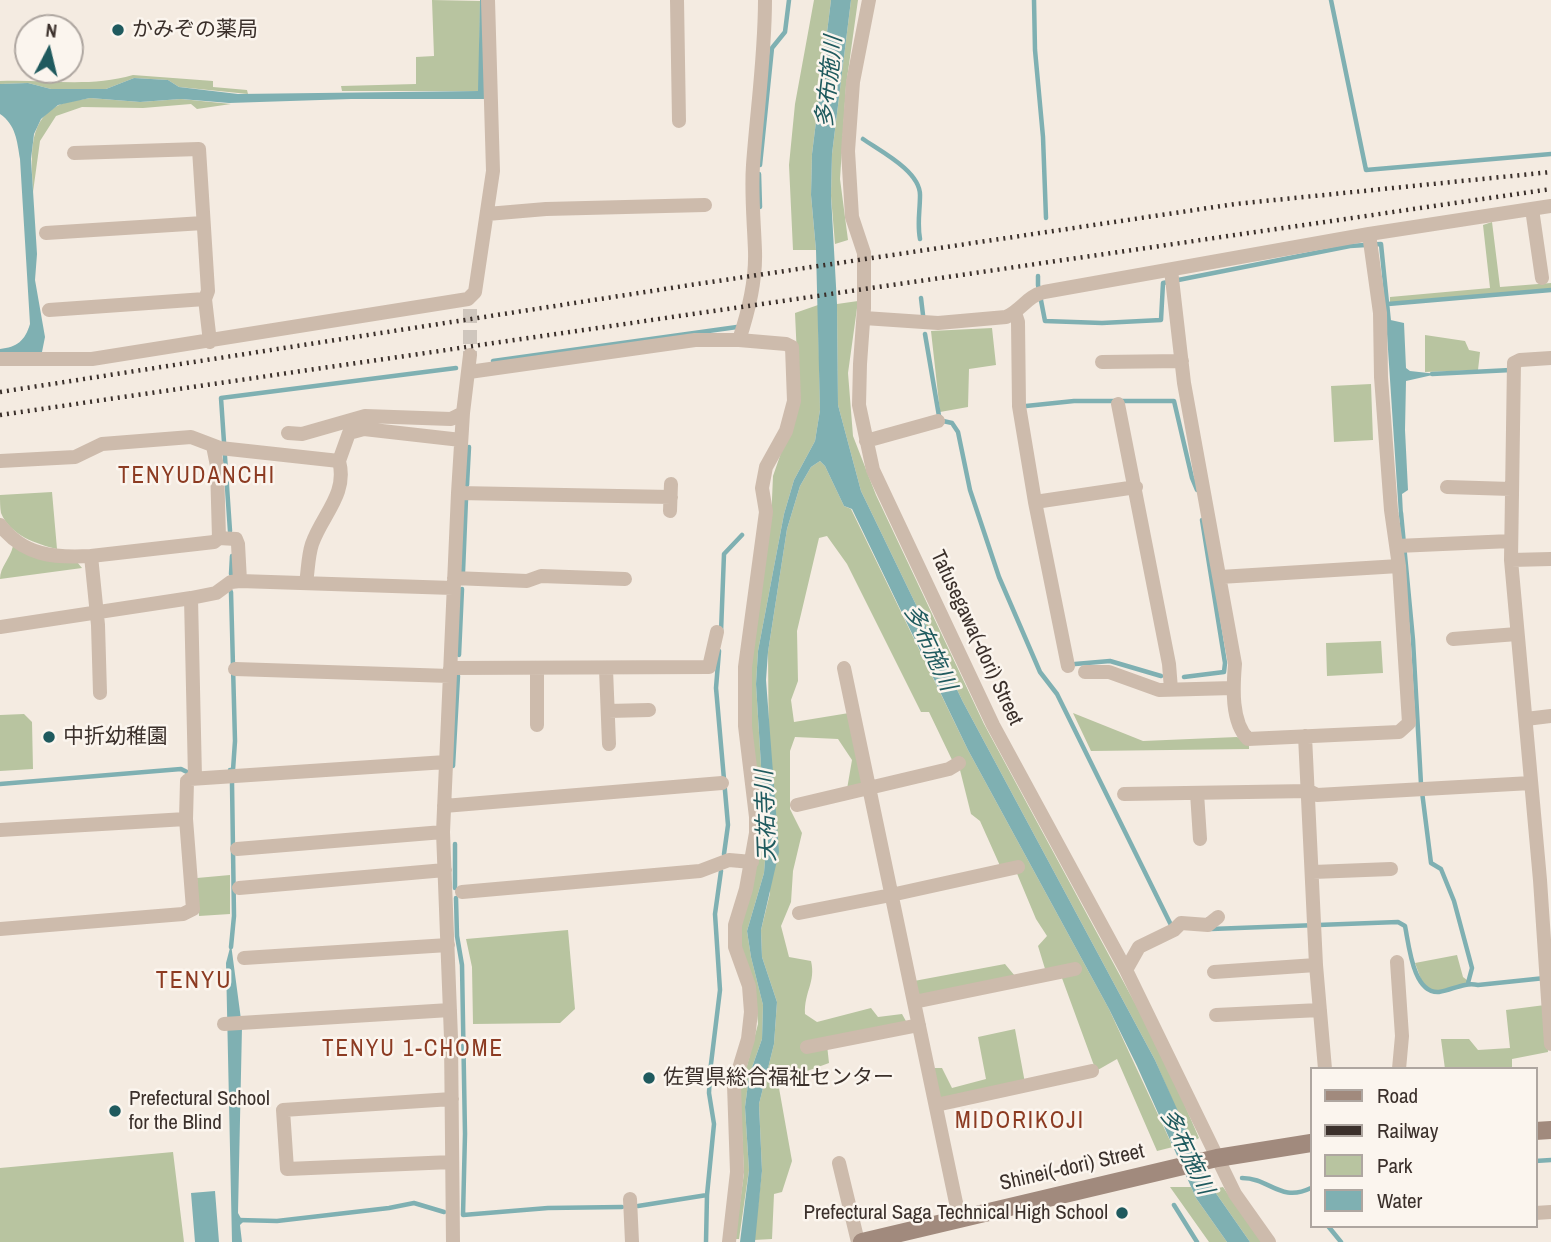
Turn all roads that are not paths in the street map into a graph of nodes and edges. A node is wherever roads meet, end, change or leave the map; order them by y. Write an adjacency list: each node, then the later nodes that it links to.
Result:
1 (488, 0): 10 (street)
2 (677, 0): 5 (street)
3 (765, 0): 20 (street)
4 (869, 0): 19 (street, Tafusegawa(-dori) Street)
5 (679, 121)
6 (74, 153): 11 (street)
7 (705, 205): 10 (street)
8 (1551, 206): 9 (street)
9 (1532, 209): 13 (street); 15 (street)
10 (487, 214): 21 (street)
11 (203, 223): 12 (street); 16 (street)
12 (46, 233)
13 (1370, 242): 14 (street); 46 (street)
14 (1172, 277): 18 (street); 25 (street)
15 (1542, 278)
16 (205, 299): 17 (street); 21 (street)
17 (50, 310)
18 (1015, 313): 19 (street); 42 (street)
19 (864, 318): 33 (street, Tafusegawa(-dori) Street)
20 (739, 340): 27 (street); 95 (street)
21 (210, 342): 24 (street)
22 (470, 355): 27 (street)
23 (1551, 358): 39 (street)
24 (0, 359)
25 (1182, 360): 26 (street); 51 (street)
26 (1102, 362)
27 (469, 372): 29 (street)
28 (1118, 404): 37 (street)
29 (463, 413): 31 (street); 32 (street)
30 (938, 421): 33 (street)
31 (288, 433)
32 (461, 440): 36 (street); 40 (street)
33 (866, 440): 112 (street, Tafusegawa(-dori) Street)
34 (221, 448): 35 (street); 36 (street); 44 (street)
35 (0, 461)
36 (339, 461): 54 (street)
37 (1136, 487): 42 (street); 70 (street)
38 (1447, 487): 39 (street)
39 (1511, 489): 45 (street)
40 (458, 493): 41 (street); 55 (street)
41 (671, 497)
42 (1035, 502): 62 (street)
43 (0, 525): 47 (street)
44 (219, 538): 47 (street); 53 (street)
45 (1511, 541): 46 (street); 49 (street)
46 (1404, 546): 50 (street)
47 (91, 556): 57 (street)
48 (1551, 559): 49 (street)
49 (1511, 560): 60 (street)
50 (1399, 566): 51 (street); 77 (street)
51 (1220, 577): 69 (street)
52 (625, 579): 55 (street)
53 (240, 581): 54 (street); 56 (street)
54 (306, 583): 55 (street)
55 (453, 583): 67 (street)
56 (191, 598): 57 (street); 81 (street)
57 (95, 613): 58 (street); 71 (street)
58 (0, 627)
59 (717, 632): 66 (street)
60 (1517, 634): 61 (street); 75 (street)
61 (1453, 639)
62 (1068, 666)
63 (844, 668): 84 (street)
64 (235, 669): 67 (street)
65 (537, 669): 66 (street); 67 (street); 76 (street)
66 (606, 669): 73 (street)
67 (450, 672): 79 (street)
68 (1085, 672): 70 (street)
69 (1233, 688): 70 (street); 77 (street)
70 (1171, 689)
71 (100, 693)
72 (649, 710): 73 (street)
73 (608, 711): 78 (street)
74 (1551, 716): 75 (street)
75 (1526, 719): 83 (street)
76 (537, 724)
77 (1305, 736): 85 (street)
78 (609, 744)
79 (446, 762): 81 (street); 89 (street)
80 (959, 763): 84 (street)
81 (195, 778): 90 (street)
82 (722, 783): 89 (street)
83 (1531, 783): 85 (street); 100 (street)
84 (869, 788): 88 (street); 103 (street)
85 (1309, 791): 86 (street); 99 (street)
86 (1197, 793): 87 (street); 93 (street)
87 (1124, 794)
88 (797, 804)
89 (444, 806): 92 (street)
90 (186, 819): 91 (street); 106 (street)
91 (0, 830)
92 (443, 832): 94 (street); 98 (street)
93 (1200, 839)
94 (237, 849)
95 (752, 862): 102 (street); 136 (street)
96 (1018, 867): 103 (street)
97 (1391, 869): 99 (street)
98 (444, 870): 101 (street); 107 (street)
99 (1312, 872): 110 (street)
100 (1546, 880): 114 (street)
101 (239, 888)
102 (463, 892)
103 (891, 895): 104 (street); 115 (street)
104 (799, 913)
105 (1218, 917): 112 (street)
106 (0, 929)
107 (447, 945): 108 (street); 116 (street)
108 (244, 958)
109 (1397, 962): 124 (street)
110 (1316, 965): 113 (street); 117 (street)
111 (1075, 969): 115 (street)
112 (1126, 970): 129 (street, Tafusegawa(-dori) Street)
113 (1214, 972)
114 (1548, 978): 121 (street)
115 (914, 1002): 120 (street)
116 (450, 1010): 119 (street); 126 (street)
117 (1320, 1010): 118 (street); 123 (street)
118 (1216, 1015)
119 (224, 1024)
120 (919, 1025): 122 (street); 127 (street)
121 (1551, 1044)
122 (807, 1047)
123 (1325, 1067)
124 (1399, 1067)
125 (1092, 1071): 127 (street)
126 (452, 1099): 130 (street); 130 (street)
127 (936, 1105): 133 (street)
128 (1310, 1143): 129 (street)
129 (1217, 1158): 133 (street, Shinei(-dori) Street); 138 (street, Tafusegawa(-dori) Street)
130 (452, 1162): 134 (street)
131 (839, 1163): 137 (street)
132 (630, 1199): 135 (street)
133 (959, 1217): 137 (street, Shinei(-dori) Street)
134 (453, 1242)
135 (632, 1242)
136 (729, 1242)
137 (860, 1242)
138 (1269, 1242)

